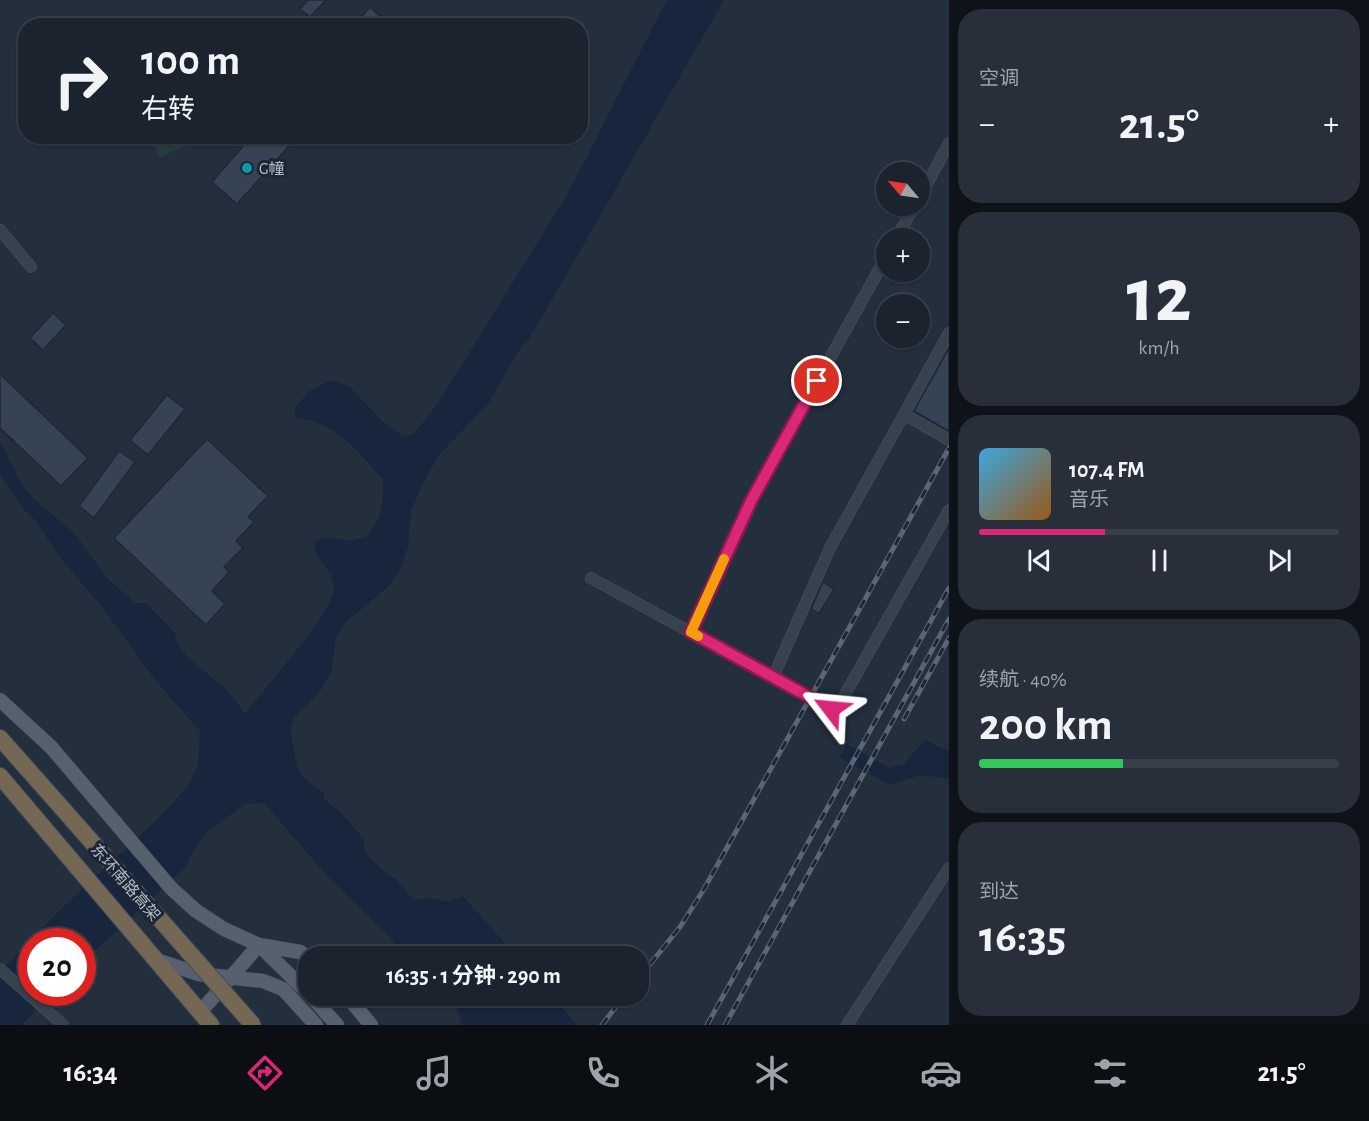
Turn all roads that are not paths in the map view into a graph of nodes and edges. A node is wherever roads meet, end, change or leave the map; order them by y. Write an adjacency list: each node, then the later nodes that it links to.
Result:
1 (949, 143): 2 (street)
2 (930, 178)
3 (0, 230): 4 (street)
4 (31, 267)
5 (876, 275): 11 (street)
6 (949, 333): 7 (street)
7 (904, 414): 8 (street); 12 (street)
8 (949, 440)
9 (949, 510): 12 (street)
10 (591, 578): 11 (street)
11 (691, 632): 12 (street)
12 (773, 677)
13 (0, 700): 20 (main road)
14 (0, 729): 18 (highway)
15 (0, 738): 18 (highway, 东环南路高架)
16 (0, 768): 22 (main road)
17 (0, 776): 30 (highway, 东环南路高架)
18 (39, 783): 31 (highway, 东环南路高架, bridge)
19 (949, 868): 35 (street)
20 (259, 945): 21 (main road); 24 (main road); 25 (main road)
21 (298, 952)
22 (163, 962): 24 (main road); 28 (main road)
23 (0, 969): 29 (street)
24 (229, 979): 28 (main road); 32 (main road)
25 (298, 983)
26 (320, 1006): 33 (main road)
27 (356, 1006): 34 (main road)
28 (202, 1010): 30 (main road)
29 (63, 1025)
30 (213, 1025)
31 (253, 1025)
32 (316, 1025)
33 (337, 1025)
34 (372, 1025)
35 (847, 1025)

